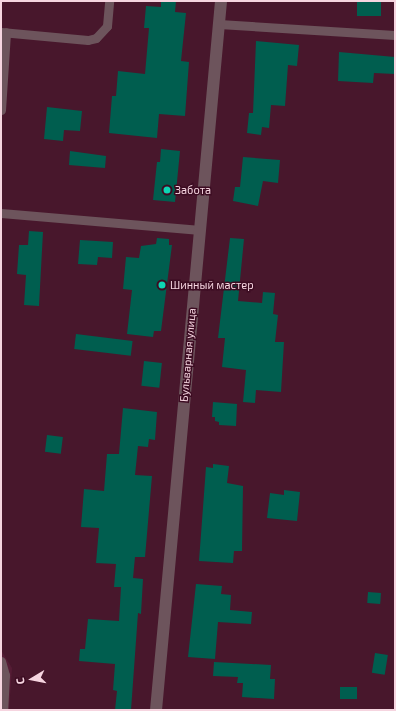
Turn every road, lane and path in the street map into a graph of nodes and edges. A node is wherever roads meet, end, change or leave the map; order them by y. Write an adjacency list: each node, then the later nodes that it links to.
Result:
1 (109, 1): 4 (lane)
2 (221, 1): 3 (street, Бульварная улица)
3 (219, 24): 5 (lane); 8 (street, Бульварная улица)
4 (3, 32): 6 (lane)
5 (395, 36)
6 (1, 110)
7 (1, 213): 8 (lane)
8 (200, 230): 11 (street, Бульварная улица)
9 (1, 661): 10 (lane)
10 (3, 710)
11 (156, 710)

